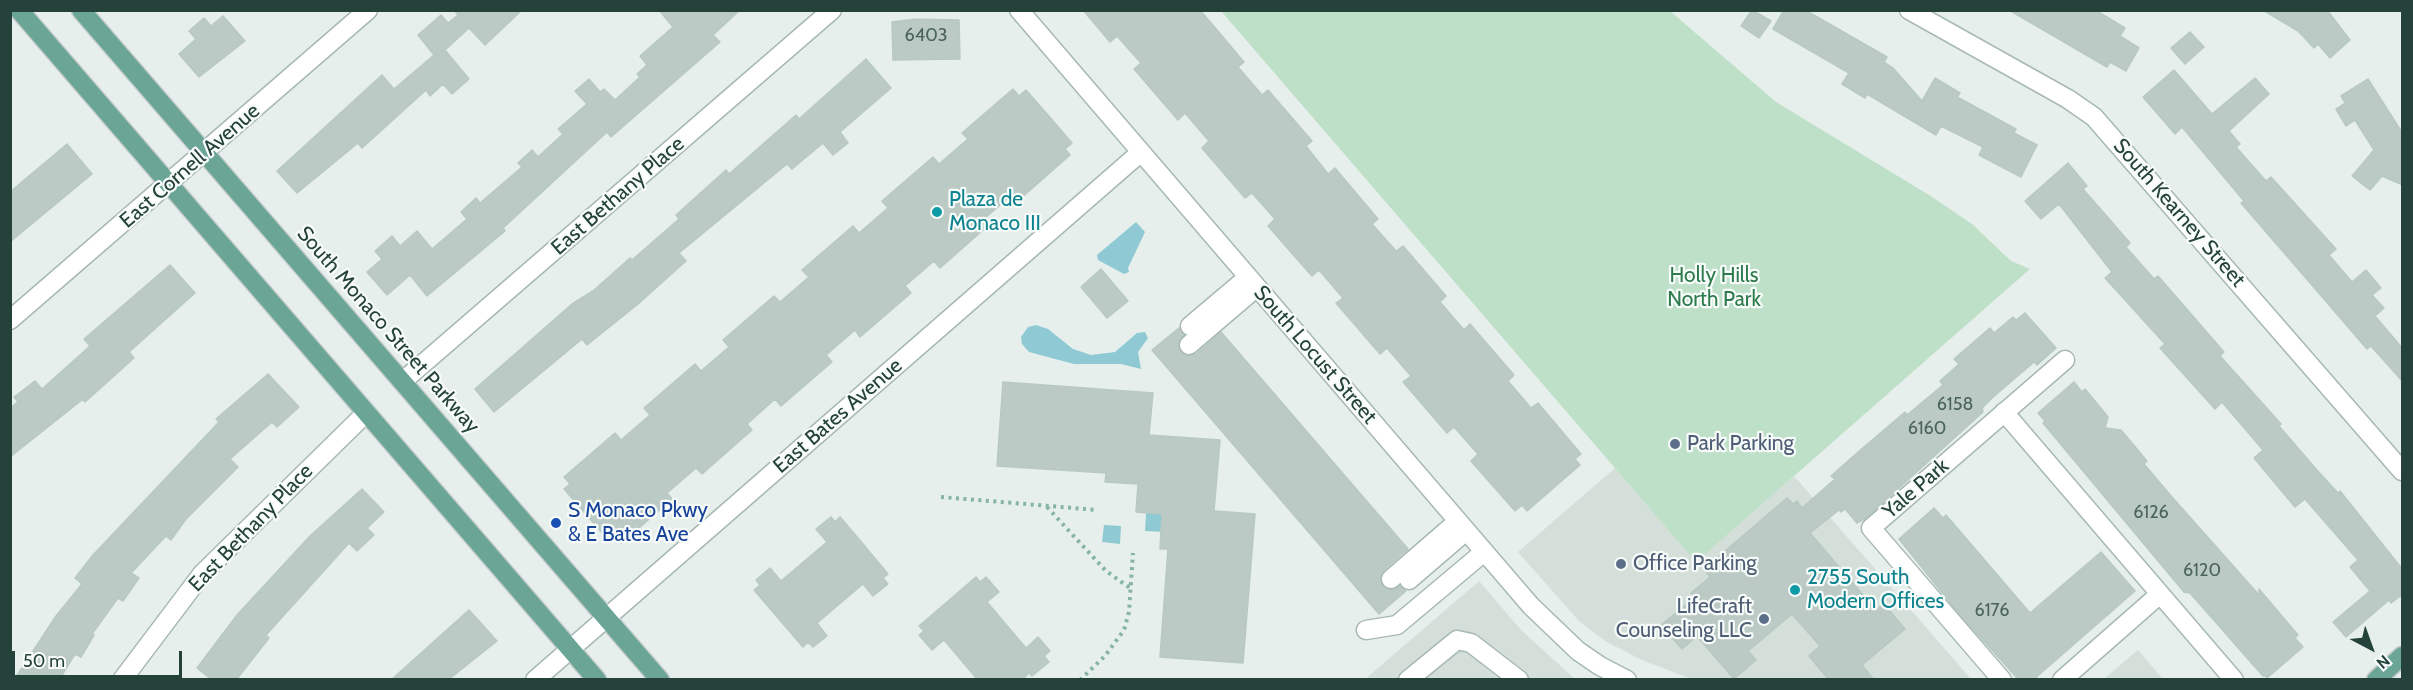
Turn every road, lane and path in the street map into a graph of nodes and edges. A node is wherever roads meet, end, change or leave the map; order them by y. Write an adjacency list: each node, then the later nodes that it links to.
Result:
1 (19, 10): 9 (main road)
2 (81, 10): 8 (main road, South Monaco Street Parkway)
3 (368, 10): 8 (street, East Cornell Avenue)
4 (832, 10): 14 (street, East Bethany Place)
5 (1019, 10): 7 (street, South Locust Street)
6 (1910, 10): 17 (street, South Kearney Street)
7 (1141, 152): 10 (street, South Locust Street); 27 (street, East Bates Avenue)
8 (205, 153): 9 (street, East Cornell Avenue); 14 (main road, South Monaco Street Parkway)
9 (169, 184): 11 (street, East Cornell Avenue); 16 (main road)
10 (1252, 282): 12 (street); 21 (street, South Locust Street)
11 (10, 320)
12 (1190, 336)
13 (2065, 360): 15 (street, Yale Park)
14 (403, 381): 27 (main road, South Monaco Street Parkway)
15 (2004, 412): 26 (street); 39 (street, Yale Park)
16 (366, 413): 29 (main road); 31 (street, East Bethany Place)
17 (2403, 471)
18 (941, 496): 19 (path)
19 (1047, 507): 20 (path); 25 (path)
20 (1096, 510)
21 (1462, 526): 22 (street, South Locust Street); 24 (street)
22 (1484, 552): 28 (street); 38 (street, South Locust Street)
23 (1133, 553): 25 (path)
24 (1400, 580)
25 (1130, 588): 35 (path)
26 (2160, 594): 40 (street); 41 (street)
27 (606, 617): 29 (street, East Bates Avenue); 34 (main road, South Monaco Street Parkway)
28 (1366, 630)
29 (570, 649): 32 (street, East Bates Avenue); 33 (main road)
30 (2402, 659): 42 (main road)
31 (122, 680)
32 (535, 680)
33 (597, 680)
34 (660, 680)
35 (1080, 680)
36 (1408, 680): 37 (street)
37 (1519, 680)
38 (1627, 680)
39 (2002, 680)
40 (2062, 680)
41 (2234, 680)
42 (2376, 680)

